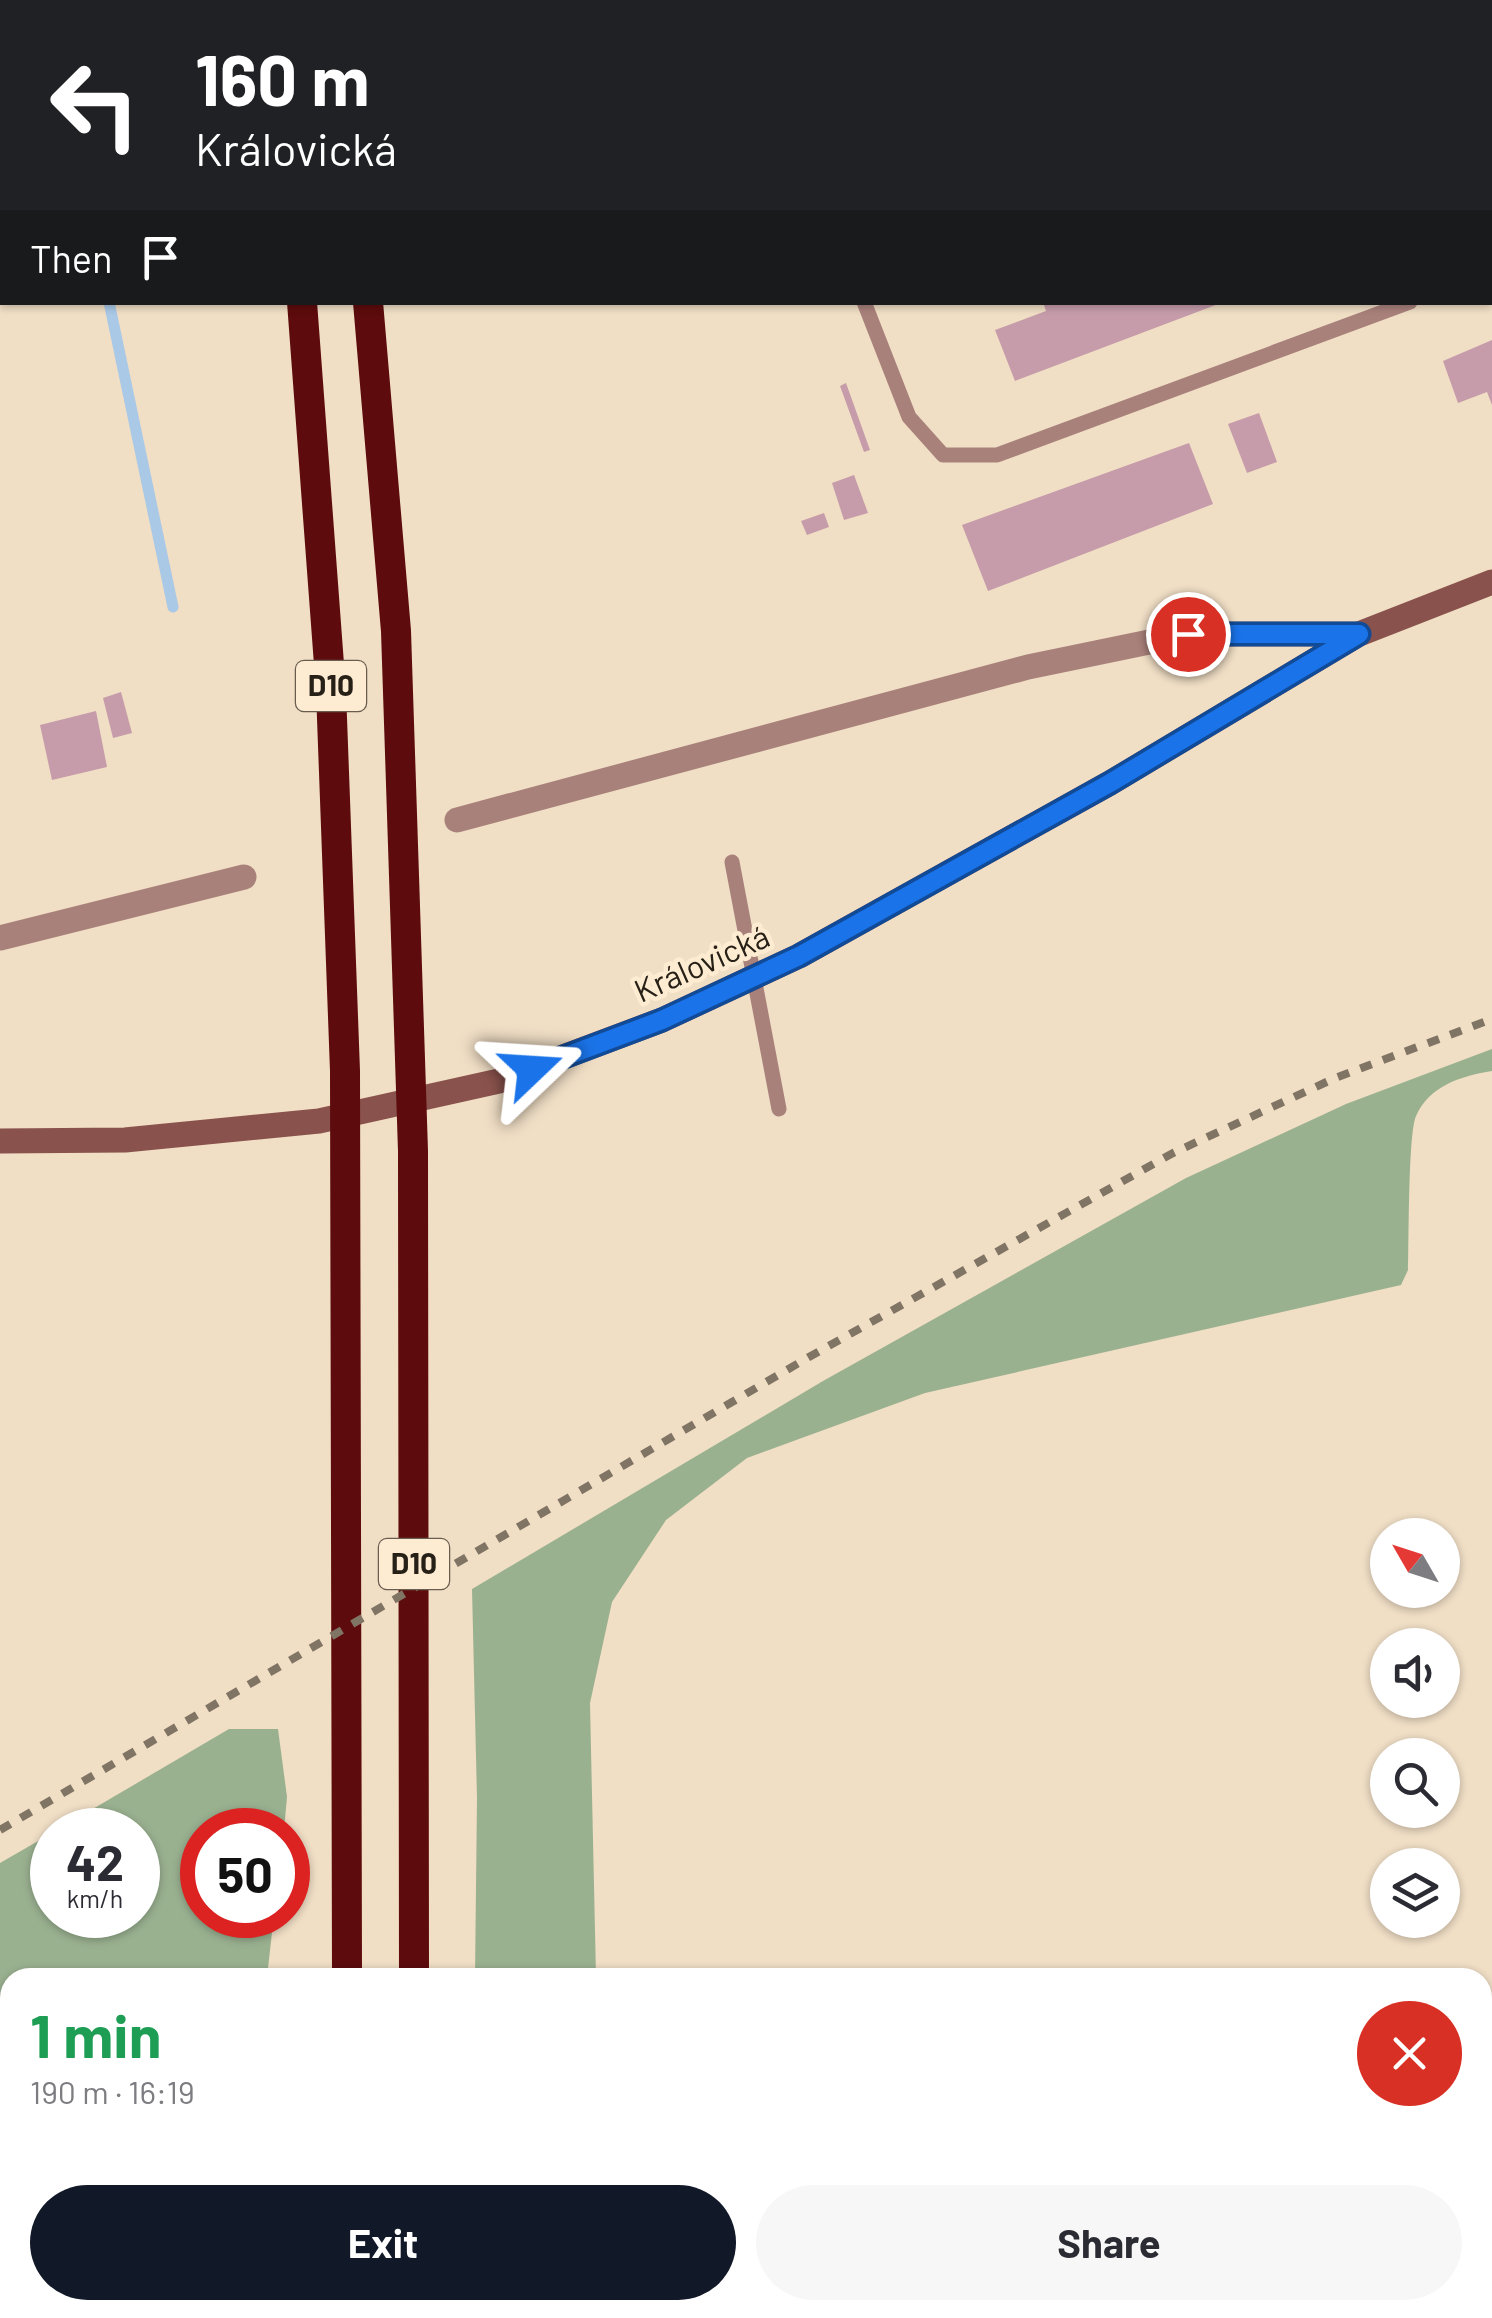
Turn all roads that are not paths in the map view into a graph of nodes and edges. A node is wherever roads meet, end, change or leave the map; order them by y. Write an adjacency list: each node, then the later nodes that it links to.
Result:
1 (302, 305): 13 (highway, D10)
2 (368, 305): 14 (highway, D10)
3 (865, 305): 4 (lane)
4 (1402, 305)
5 (1492, 582): 6 (main road, Královická)
6 (1359, 634): 7 (street, Královická); 12 (main road, Královická)
7 (456, 820)
8 (732, 862): 11 (lane)
9 (244, 877): 10 (street)
10 (0, 938)
11 (779, 1109)
12 (0, 1141)
13 (347, 1968)
14 (414, 1968)

